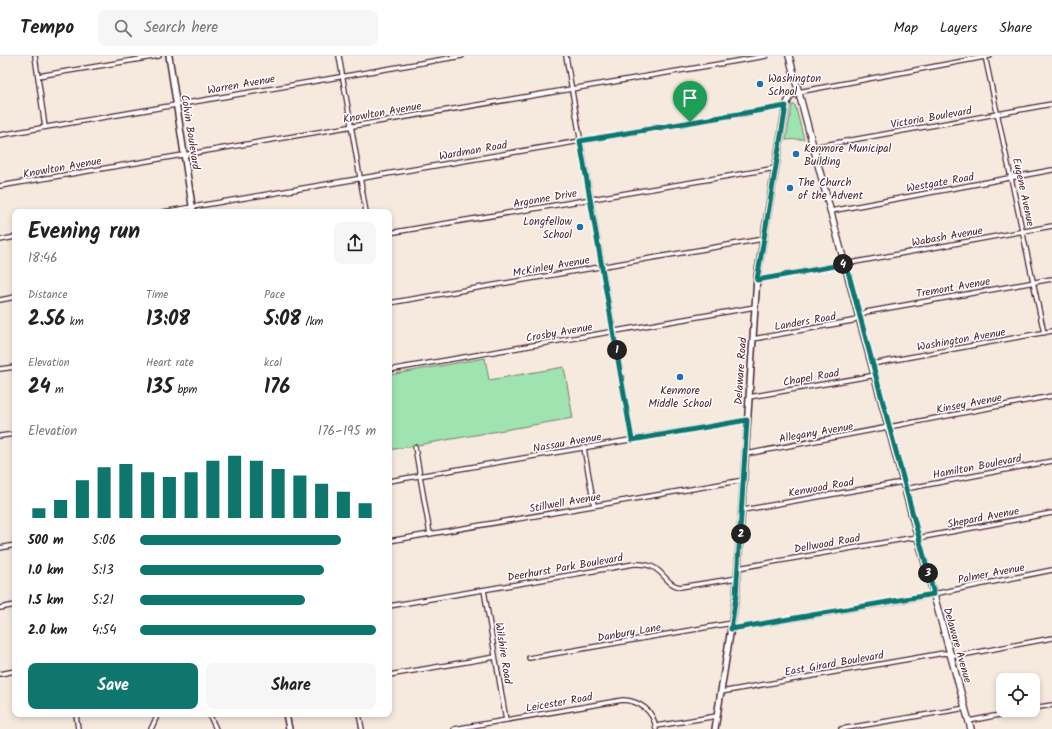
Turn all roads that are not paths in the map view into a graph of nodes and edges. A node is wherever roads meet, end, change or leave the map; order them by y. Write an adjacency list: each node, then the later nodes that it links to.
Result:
1 (35, 56): 10 (street)
2 (159, 56): 10 (street)
3 (169, 56): 14 (street, Colvin Boulevard)
4 (339, 56): 11 (street)
5 (462, 56): 11 (street, Warren Avenue)
6 (566, 56): 12 (street)
7 (766, 56): 12 (street, Knowlton Avenue)
8 (789, 56): 13 (main road, Delaware Avenue)
9 (987, 56): 13 (street); 17 (street, Eugene Avenue)
10 (38, 76): 19 (street)
11 (343, 76): 14 (street, Warren Avenue); 18 (street)
12 (571, 89): 18 (street, Knowlton Avenue); 21 (street)
13 (798, 92): 16 (street); 22 (main road, Delaware Avenue)
14 (177, 104): 19 (street, Warren Avenue); 23 (street, Colvin Boulevard)
15 (1052, 104): 17 (street, Victoria Boulevard)
16 (786, 106): 21 (street, Wardman Road); 24 (street, Delaware Road)
17 (998, 114): 22 (street, Victoria Boulevard); 27 (street, Eugene Avenue)
18 (351, 126): 23 (street, Knowlton Avenue); 26 (street)
19 (45, 127): 20 (street, Warren Avenue)
20 (0, 135)
21 (580, 141): 26 (street, Wardman Road); 29 (street)
22 (813, 147): 33 (main road, Delaware Avenue)
23 (184, 155): 28 (street, Knowlton Avenue); 30 (street, Colvin Boulevard)
24 (776, 168): 29 (street, Argonne Drive); 38 (street, Delaware Road)
25 (1052, 170): 27 (street, Westgate Road)
26 (360, 178): 31 (street, Wardman Road); 32 (street)
27 (1012, 178): 33 (street, Westgate Road); 35 (street, Eugene Avenue)
28 (0, 186)
29 (590, 199): 36 (street, Argonne Drive); 41 (street)
30 (193, 209)
31 (198, 209)
32 (365, 209)
33 (831, 211): 40 (main road, Delaware Avenue)
34 (1052, 226): 35 (street, Wabash Avenue)
35 (1023, 231): 40 (street, Wabash Avenue); 44 (street, Eugene Avenue)
36 (392, 233)
37 (12, 238): 39 (street)
38 (763, 238): 41 (street, McKinley Avenue); 43 (street, Delaware Road)
39 (0, 240)
40 (846, 264): 43 (street, Wabash Avenue); 49 (main road, Delaware Avenue)
41 (602, 267): 47 (street, McKinley Avenue); 50 (street)
42 (1052, 279): 44 (street, Tremont Avenue)
43 (757, 280): 48 (street, Delaware Road)
44 (1034, 282): 49 (street, Tremont Avenue); 52 (street, Eugene Avenue)
45 (12, 298): 46 (street)
46 (0, 300)
47 (392, 302)
48 (755, 307): 50 (street, Crosby Avenue); 53 (street, Delaware Road)
49 (859, 317): 53 (street, Landers Road); 54 (main road, Delaware Avenue)
50 (614, 331): 57 (street, Crosby Avenue); 65 (street)
51 (1052, 331): 52 (street, Washington Avenue)
52 (1044, 332): 54 (street, Washington Avenue)
53 (753, 339): 60 (street, Delaware Road)
54 (872, 364): 58 (main road, Delaware Avenue)
55 (12, 367): 56 (street)
56 (0, 369)
57 (392, 369)
58 (876, 375): 60 (street, Chapel Road); 62 (main road, Delaware Avenue)
59 (1052, 396): 62 (street, Kinsey Avenue)
60 (749, 397): 61 (street, Delaware Road)
61 (747, 420): 65 (street, Nassau Avenue); 68 (street, Delaware Road)
62 (889, 428): 68 (street, Allegany Avenue); 73 (main road, Delaware Avenue)
63 (12, 434): 64 (street)
64 (0, 436)
65 (632, 440): 67 (street, Nassau Avenue)
66 (415, 447): 70 (street)
67 (584, 448): 70 (street, Nassau Avenue); 75 (street)
68 (746, 454): 71 (street, Delaware Road)
69 (1052, 461): 74 (street, Hamilton Boulevard)
70 (420, 476): 72 (street, Nassau Avenue); 78 (street)
71 (744, 480): 75 (street, Stillwell Avenue); 76 (street, Delaware Road)
72 (392, 481)
73 (903, 482): 74 (main road, Delaware Avenue); 76 (street, Kenwood Road)
74 (905, 489): 79 (main road, Delaware Avenue)
75 (594, 506): 78 (street, Stillwell Avenue)
76 (743, 510): 83 (street, Delaware Road)
77 (1052, 513): 79 (street, Shepard Avenue)
78 (430, 534): 80 (street, Stillwell Avenue)
79 (918, 538): 83 (street, Dellwood Road); 87 (main road, Delaware Avenue)
80 (392, 540)
81 (12, 546): 82 (street)
82 (0, 548)
83 (738, 568): 85 (street, Delaware Road)
84 (1052, 570): 87 (street, Palmer Avenue)
85 (738, 578): 86 (street, Deerhurst Park Boulevard); 91 (street, Delaware Road)
86 (484, 590): 88 (street, Deerhurst Park Boulevard); 95 (street, Wilshire Road)
87 (934, 594): 92 (street, Palmer Avenue); 94 (main road, Delaware Avenue)
88 (392, 605)
89 (12, 606): 90 (street)
90 (0, 608)
91 (732, 623): 92 (street, Delaware Road); 96 (street, Danbury Lane)
92 (731, 629): 100 (street, Delaware Road)
93 (1052, 638): 94 (street, East Girard Boulevard)
94 (951, 655): 100 (street, East Girard Boulevard); 103 (main road, Delaware Avenue)
95 (495, 656): 99 (street); 111 (street, Wilshire Road)
96 (529, 658)
97 (12, 672): 98 (street)
98 (0, 674)
99 (392, 674)
100 (721, 692): 104 (street, Delaware Road)
101 (1052, 705): 102 (street)
102 (1040, 707)
103 (966, 708): 112 (main road, Delaware Avenue); 121 (street)
104 (717, 716): 113 (street); 120 (street, Delaware Road)
105 (996, 716): 112 (street)
106 (76, 717): 114 (street)
107 (157, 717): 115 (street)
108 (210, 717): 116 (street)
109 (287, 717): 117 (street)
110 (360, 717): 118 (street)
111 (506, 720): 113 (street, Leicester Road); 119 (street, Leicester Road)
112 (969, 721): 122 (main road, Delaware Avenue)
113 (656, 728)
114 (78, 729)
115 (151, 729)
116 (216, 729)
117 (289, 729)
118 (362, 729)
119 (454, 729)
120 (715, 729)
121 (841, 729)
122 (971, 729)

